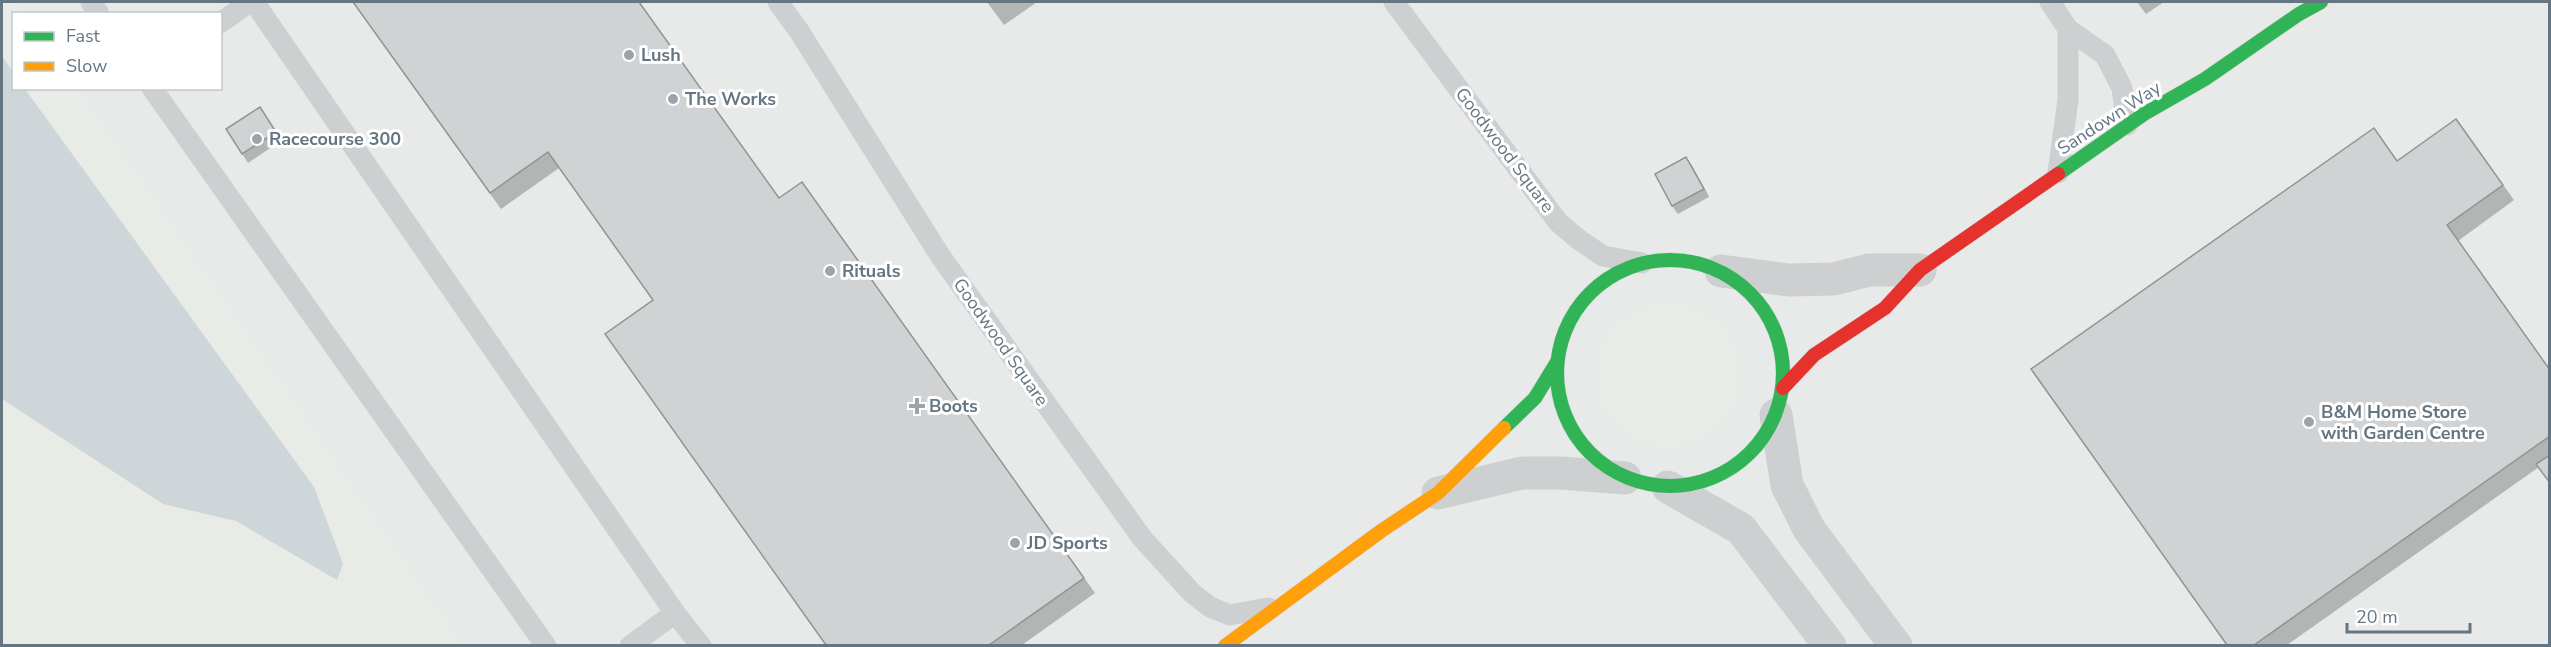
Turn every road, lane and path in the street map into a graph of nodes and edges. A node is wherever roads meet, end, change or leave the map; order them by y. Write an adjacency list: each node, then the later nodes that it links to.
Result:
1 (252, 2): 6 (lane); 20 (lane)
2 (778, 2): 19 (lane, Goodwood Square)
3 (1394, 2): 11 (lane, Goodwood Square)
4 (2050, 2): 7 (lane)
5 (2321, 2): 9 (street, Sandown Way)
6 (222, 22)
7 (2068, 29): 9 (lane); 10 (lane)
8 (153, 90): 21 (lane)
9 (2127, 125): 10 (street, Sandown Way)
10 (2058, 173): 12 (street, Sandown Way)
11 (1642, 263): 13 (street); 14 (street)
12 (1920, 270): 13 (street); 15 (street, Sandown Way)
13 (1721, 272): 15 (street)
14 (1557, 362): 16 (street); 18 (street)
15 (1780, 401): 17 (street, Sandown Way); 26 (street)
16 (1625, 478): 17 (street, Sandown Way); 18 (street)
17 (1668, 487): 25 (street)
18 (1438, 493): 19 (street)
19 (1275, 607): 24 (street)
20 (675, 613): 22 (lane); 23 (lane)
21 (546, 645)
22 (630, 645)
23 (701, 645)
24 (1225, 645)
25 (1830, 645)
26 (1896, 645)

